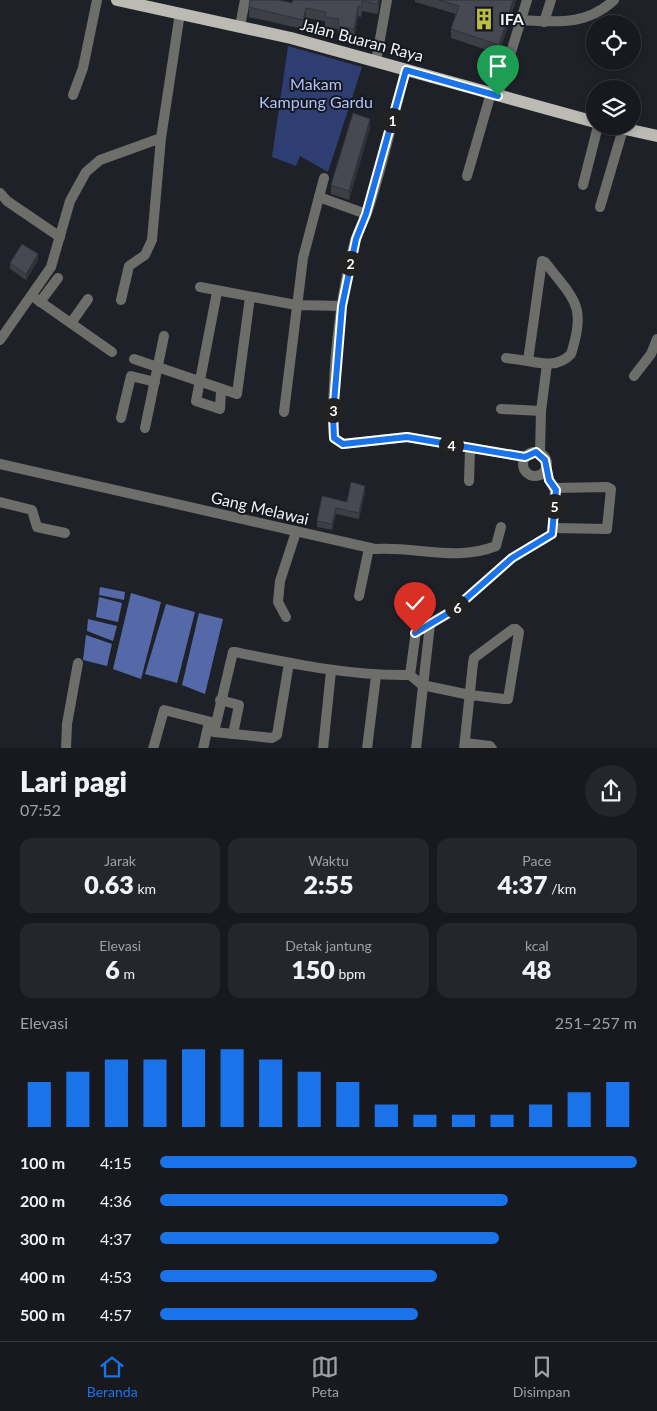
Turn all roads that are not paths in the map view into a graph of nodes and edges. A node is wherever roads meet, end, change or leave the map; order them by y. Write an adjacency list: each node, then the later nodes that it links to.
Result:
1 (97, 0): 15 (street)
2 (117, 0): 8 (main road, Jalan Buaran Raya)
3 (245, 0): 11 (street)
4 (387, 0): 12 (street)
5 (527, 0): 9 (street)
6 (551, 0): 10 (street)
7 (614, 0): 10 (street)
8 (180, 13): 11 (main road, Jalan Buaran Raya); 21 (street)
9 (520, 20): 10 (street); 14 (street)
10 (544, 22)
11 (240, 26): 12 (main road, Jalan Buaran Raya)
12 (376, 61): 13 (main road, Jalan Buaran Raya)
13 (406, 70): 14 (main road, Jalan Buaran Raya); 28 (street)
14 (495, 94): 16 (main road, Jalan Buaran Raya); 22 (street)
15 (72, 95)
16 (586, 119)
17 (641, 133): 20 (main road)
18 (596, 135): 24 (street)
19 (616, 135): 27 (street)
20 (657, 136)
21 (161, 138): 29 (street); 38 (street)
22 (467, 176)
23 (324, 178): 26 (street)
24 (583, 185)
25 (0, 193): 29 (street)
26 (319, 197): 28 (street); 39 (street)
27 (600, 207)
28 (366, 214): 40 (street)
29 (60, 237): 37 (street)
30 (58, 278): 37 (street)
31 (539, 279): 32 (street); 32 (street); 48 (street)
32 (561, 282): 49 (street)
33 (200, 287): 34 (street)
34 (217, 292): 35 (street); 53 (street)
35 (250, 297): 39 (street); 54 (street)
36 (88, 298): 41 (street)
37 (36, 299): 41 (street); 43 (street)
38 (121, 300)
39 (296, 305): 40 (street); 57 (street)
40 (342, 306): 60 (street)
41 (71, 323): 45 (street)
42 (164, 336): 50 (street)
43 (0, 340)
44 (657, 342): 51 (street)
45 (112, 352)
46 (506, 358): 48 (street)
47 (134, 359): 50 (street)
48 (528, 360): 49 (street)
49 (547, 364): 56 (street)
50 (158, 367): 52 (street); 53 (street)
51 (634, 376)
52 (155, 382): 58 (street); 59 (street)
53 (201, 382): 54 (street); 54 (street)
54 (221, 390)
55 (501, 409): 56 (street)
56 (541, 411): 61 (street)
57 (284, 412)
58 (121, 418)
59 (145, 428)
60 (470, 449): 62 (street); 65 (street)
61 (540, 454): 62 (street); 64 (street)
62 (525, 457): 64 (street)
63 (1, 467): 70 (street, Gang Melawai)
64 (546, 467): 66 (street)
65 (468, 482)
66 (554, 488): 69 (street); 69 (street)
67 (0, 502): 71 (street)
68 (501, 527): 72 (street, Gang Melawai)
69 (553, 528): 75 (street)
70 (296, 532): 72 (street, Gang Melawai); 74 (street)
71 (66, 533)
72 (369, 548): 73 (street)
73 (359, 596)
74 (286, 617)
75 (430, 624): 79 (street); 81 (street)
76 (78, 663): 87 (street)
77 (289, 663): 78 (street); 83 (street); 85 (street)
78 (331, 671): 80 (street); 90 (street)
79 (410, 675): 80 (street); 81 (street)
80 (376, 676): 91 (street)
81 (422, 685): 82 (street); 92 (street)
82 (470, 695): 82 (street); 86 (street)
83 (220, 700): 84 (street); 85 (street)
84 (212, 723): 85 (street); 88 (street); 89 (street)
85 (234, 734)
86 (464, 746): 93 (street)
87 (66, 748)
88 (153, 748)
89 (203, 748)
90 (323, 748)
91 (367, 748)
92 (416, 748)
93 (492, 748)

